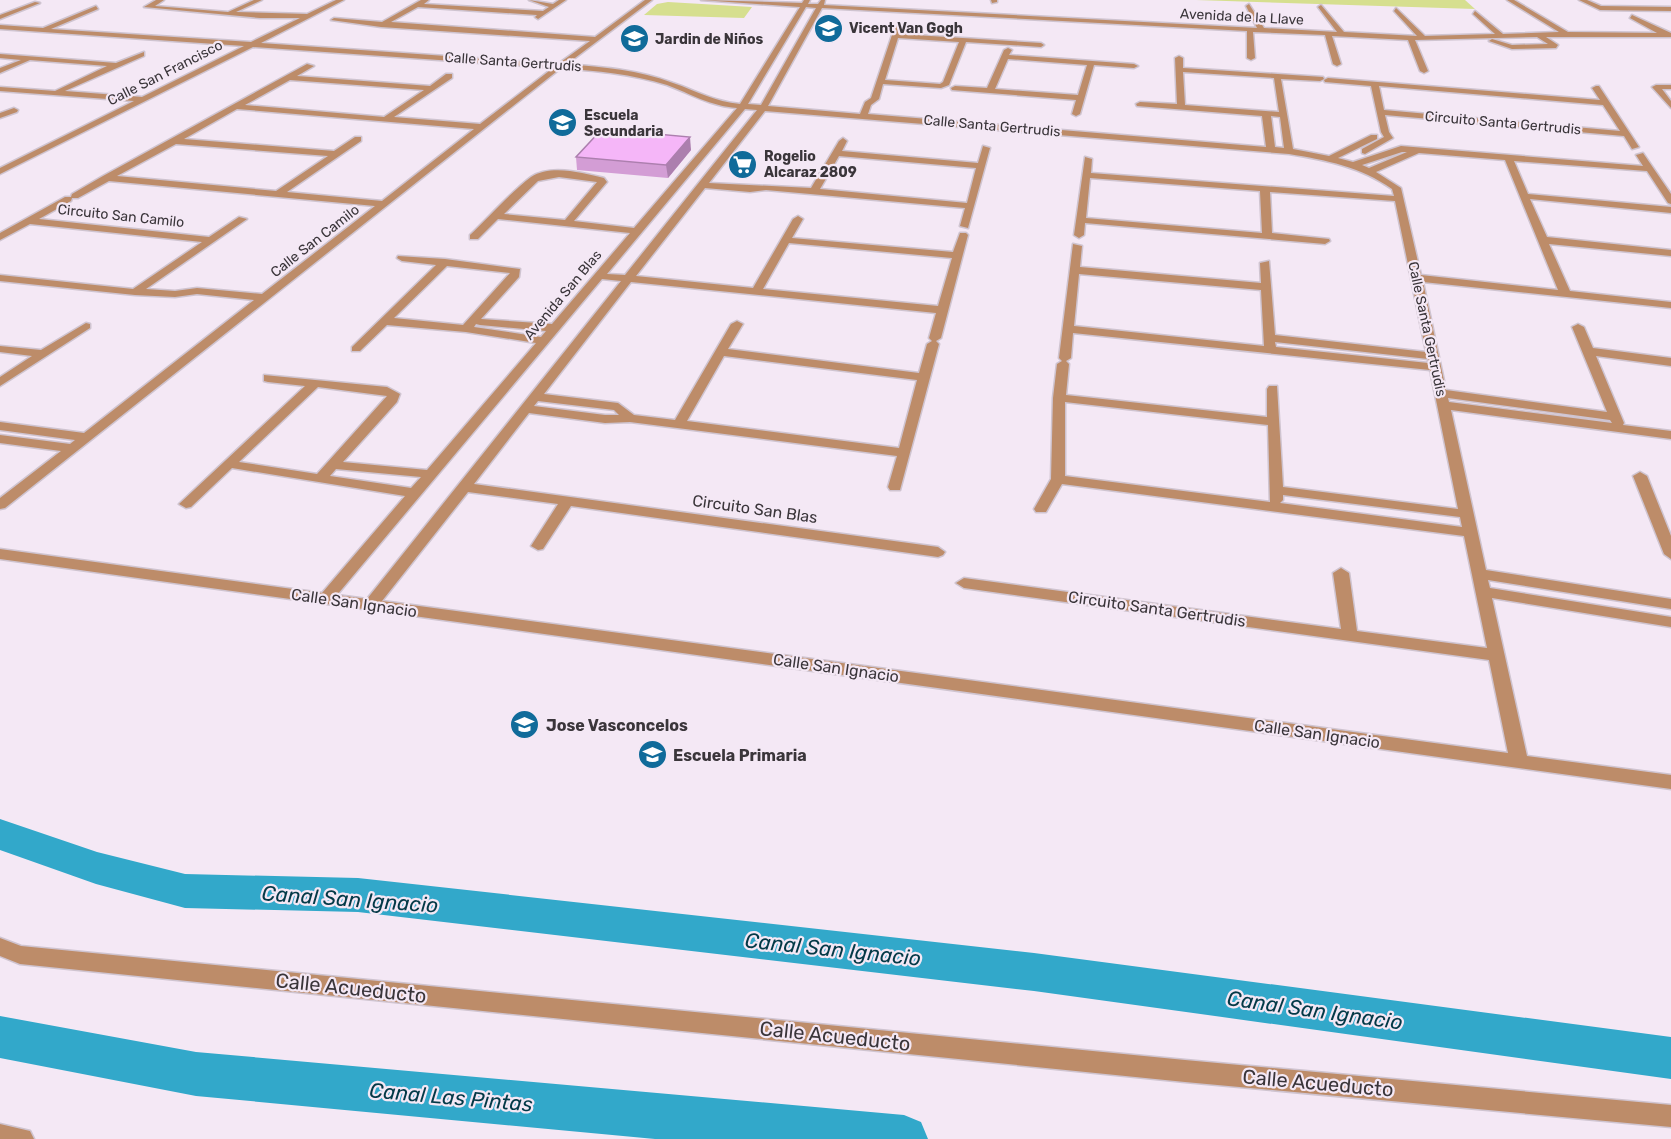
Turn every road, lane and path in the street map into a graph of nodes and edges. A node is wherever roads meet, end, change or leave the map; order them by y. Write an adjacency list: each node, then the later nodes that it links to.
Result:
1 (161, 0): 27 (street)
2 (252, 0): 3 (street)
3 (258, 0): 27 (street)
4 (341, 0): 34 (street, Calle San Francisco)
5 (426, 0): 17 (street)
6 (504, 0): 22 (street)
7 (532, 0): 18 (street)
8 (563, 0): 18 (street)
9 (650, 0): 52 (street, Calle San Camilo)
10 (704, 0): 15 (street, Avenida de la Llave)
11 (1510, 0): 47 (street)
12 (1581, 0): 23 (street)
13 (1654, 0): 25 (street)
14 (37, 3): 30 (street)
15 (805, 3): 16 (street, Avenida de la Llave); 91 (street, Avenida San Blas)
16 (822, 4): 42 (street, Avenida de la Llave); 94 (street)
17 (417, 5): 22 (street); 37 (street)
18 (554, 6): 28 (street)
19 (1249, 6): 43 (street)
20 (96, 8): 41 (street)
21 (1321, 8): 46 (street)
22 (490, 9): 28 (street)
23 (1639, 9): 24 (street); 32 (street)
24 (1651, 9): 25 (street); 33 (street)
25 (1671, 9)
26 (1396, 10): 55 (street)
27 (229, 13): 34 (street)
28 (544, 13): 35 (street)
29 (1475, 13): 51 (street)
30 (0, 17)
31 (1632, 17): 49 (street)
32 (1654, 17)
33 (1665, 17)
34 (305, 18): 57 (street, Calle San Francisco)
35 (534, 19)
36 (334, 20): 37 (street)
37 (381, 25): 44 (street)
38 (524, 26): 44 (street)
39 (898, 26): 50 (street)
40 (0, 27): 41 (street, Calle Santa Gertrudis)
41 (40, 30): 57 (street, Calle Santa Gertrudis)
42 (1250, 30): 43 (street, Avenida de la Llave); 65 (street)
43 (1262, 30): 45 (street, Avenida de la Llave)
44 (514, 33): 52 (street)
45 (1328, 33): 46 (street, Avenida de la Llave); 67 (street)
46 (1342, 34): 54 (street, Avenida de la Llave)
47 (1567, 34): 48 (street, Avenida de la Llave); 49 (street, Avenida de la Llave)
48 (1539, 35): 51 (street, Avenida de la Llave); 53 (street)
49 (1668, 35)
50 (896, 36): 56 (street); 78 (street)
51 (1502, 36): 53 (street, Avenida de la Llave)
52 (599, 37): 69 (street, Calle San Camilo)
53 (1480, 37): 55 (street, Avenida de la Llave)
54 (1411, 38): 55 (street, Avenida de la Llave); 74 (street)
55 (1423, 38)
56 (963, 40): 58 (street); 78 (street)
57 (253, 44): 69 (street, Calle Santa Gertrudis); 88 (street, Calle San Francisco)
58 (1041, 45)
59 (1010, 47): 62 (street)
60 (141, 54): 68 (street)
61 (0, 56): 63 (street)
62 (1005, 57): 66 (street); 85 (street)
63 (30, 58): 68 (street); 73 (street)
64 (1179, 58): 72 (street)
65 (1251, 58)
66 (1091, 63): 71 (street); 87 (street)
67 (1337, 64)
68 (117, 65): 86 (street)
69 (561, 65): 91 (street, Calle Santa Gertrudis); 105 (street, Calle San Camilo)
70 (310, 66): 77 (street, Circuito San Camilo)
71 (1134, 66)
72 (1179, 70): 76 (street, Circuito Santa Gertrudis); 96 (street)
73 (0, 71)
74 (1424, 71)
75 (449, 76): 81 (street)
76 (1276, 76): 79 (street, Circuito Santa Gertrudis); 101 (street)
77 (288, 78): 81 (street); 93 (street, Circuito San Camilo)
78 (881, 82): 95 (street)
79 (1374, 83): 89 (street, Circuito Santa Gertrudis); 98 (street)
80 (1671, 87): 92 (street)
81 (431, 88): 104 (street)
82 (955, 88): 85 (street)
83 (1596, 88): 89 (street)
84 (0, 89): 86 (street)
85 (990, 91): 87 (street)
86 (54, 94): 88 (street)
87 (1081, 98): 100 (street)
88 (144, 99): 124 (street, Calle San Francisco)
89 (1606, 103): 109 (street)
90 (1140, 104): 96 (street)
91 (743, 106): 94 (street, Calle Santa Gertrudis); 145 (street, Avenida San Blas)
92 (1671, 106)
93 (235, 107): 104 (street); 111 (street, Circuito San Camilo)
94 (764, 107): 103 (street, Calle Santa Gertrudis); 129 (street)
95 (879, 107): 103 (street, Calle Santa Gertrudis); 103 (street); 106 (street, Calle Santa Gertrudis)
96 (1181, 107): 99 (street)
97 (14, 110): 102 (street)
98 (1380, 112): 108 (street); 109 (street, Circuito Santa Gertrudis)
99 (1266, 113): 101 (street); 114 (street)
100 (1076, 114): 106 (street); 107 (street)
101 (1283, 115): 116 (street)
102 (0, 116)
103 (863, 116)
104 (389, 117): 105 (street)
105 (484, 125): 134 (street, Calle San Camilo)
106 (1065, 125): 107 (street, Calle Santa Gertrudis)
107 (1083, 127): 114 (street, Calle Santa Gertrudis)
108 (1385, 132): 120 (street); 122 (street)
109 (1626, 134): 125 (street)
110 (358, 139): 118 (street)
111 (175, 141): 118 (street); 128 (street, Circuito San Camilo)
112 (843, 141): 117 (street)
113 (986, 148): 123 (street)
114 (1271, 149): 116 (street, Calle Santa Gertrudis)
115 (1419, 150): 119 (street, Circuito Santa Gertrudis); 122 (street, Circuito Santa Gertrudis); 126 (street, Circuito Santa Gertrudis)
116 (1289, 151): 120 (street, Calle Santa Gertrudis)
117 (836, 153): 123 (street); 131 (street)
118 (336, 154): 130 (street)
119 (1508, 157): 125 (street, Circuito Santa Gertrudis); 133 (street, Circuito Santa Gertrudis)
120 (1331, 158): 122 (street, Calle Santa Gertrudis)
121 (1088, 159): 127 (street)
122 (1349, 163): 126 (street, Calle Santa Gertrudis)
123 (981, 166): 137 (street)
124 (1, 168)
125 (1650, 169): 135 (street)
126 (1370, 171): 136 (street, Calle Santa Gertrudis)
127 (1086, 175): 132 (street); 142 (street)
128 (106, 178): 130 (street); 143 (street, Circuito San Camilo)
129 (705, 182): 131 (street); 161 (street)
130 (282, 191): 134 (street)
131 (814, 192): 137 (street)
132 (1265, 192): 136 (street); 146 (street)
133 (1524, 196): 138 (street); 151 (street, Circuito Santa Gertrudis)
134 (388, 201): 168 (street, Calle San Camilo)
135 (1671, 201)
136 (1400, 203): 160 (street, Calle Santa Gertrudis)
137 (970, 206): 154 (street)
138 (1671, 210)
139 (496, 216): 144 (street); 144 (street); 148 (street)
140 (242, 219): 149 (street, Circuito San Camilo)
141 (798, 219): 150 (street)
142 (1081, 220): 146 (street); 158 (street)
143 (28, 221): 147 (street, Circuito San Camilo); 149 (street, Circuito San Camilo)
144 (569, 222): 145 (street)
145 (641, 226): 159 (street, Avenida San Blas)
146 (1267, 236): 152 (street)
147 (0, 237)
148 (474, 237)
149 (212, 240): 166 (street, Circuito San Camilo)
150 (786, 240): 154 (street); 164 (street)
151 (1543, 240): 153 (street); 165 (street, Circuito Santa Gertrudis)
152 (1326, 241)
153 (1671, 254)
154 (957, 255): 171 (street)
155 (402, 258): 156 (street)
156 (445, 262): 172 (street); 174 (street)
157 (1265, 263): 163 (street)
158 (1074, 270): 163 (street); 178 (street)
159 (602, 272): 161 (street); 177 (street, Avenida San Blas)
160 (1415, 274): 165 (street); 186 (street, Calle Santa Gertrudis)
161 (631, 275): 164 (street); 193 (street)
162 (0, 278): 166 (street)
163 (1266, 287): 180 (street)
164 (758, 288): 171 (street)
165 (1563, 290): 169 (street)
166 (135, 292): 167 (street)
167 (176, 294): 168 (street); 170 (street)
168 (264, 298): 170 (street, Calle San Camilo)
169 (1671, 305)
170 (254, 306): 203 (street, Calle San Camilo)
171 (942, 310): 188 (street)
172 (385, 321): 174 (street); 182 (street)
173 (737, 324): 184 (street)
174 (470, 325): 177 (street); 179 (street)
175 (86, 326): 185 (street)
176 (1578, 327): 183 (street)
177 (555, 328): 179 (street, Avenida San Blas)
178 (1067, 328): 180 (street); 194 (street)
179 (544, 341): 209 (street, Avenida San Blas)
180 (1270, 344): 186 (street)
181 (0, 349): 185 (street)
182 (356, 349)
183 (1588, 351): 187 (street); 199 (street)
184 (721, 352): 188 (street); 200 (street)
185 (43, 354): 190 (street)
186 (1434, 362): 195 (street, Calle Santa Gertrudis)
187 (1671, 362)
188 (924, 377): 206 (street)
189 (268, 378): 191 (street)
190 (0, 382)
191 (315, 383): 207 (street); 208 (street)
192 (1273, 389): 198 (street)
193 (535, 397): 196 (street); 197 (street)
194 (1059, 398): 198 (street); 211 (street)
195 (1442, 399): 199 (street); 222 (street, Calle Santa Gertrudis)
196 (526, 409): 197 (street); 214 (street)
197 (630, 418): 200 (street)
198 (1274, 422): 215 (street)
199 (1618, 422): 202 (street)
200 (679, 424): 206 (street)
201 (0, 426): 203 (street)
202 (1671, 435)
203 (86, 437): 205 (street, Calle San Camilo)
204 (0, 439): 205 (street)
205 (72, 448): 219 (street, Calle San Camilo)
206 (904, 453): 213 (street)
207 (229, 464): 212 (street); 218 (street)
208 (333, 465): 209 (street); 212 (street)
209 (431, 474): 216 (street, Avenida San Blas)
210 (1640, 476): 223 (street)
211 (1058, 478): 220 (street); 221 (street)
212 (320, 479): 216 (street)
213 (895, 486)
214 (464, 487): 217 (street, Circuito San Blas); 236 (street)
215 (1276, 490): 220 (street); 222 (street)
216 (415, 493): 234 (street, Avenida San Blas)
217 (567, 501): 226 (street); 227 (street, Circuito San Blas)
218 (186, 504)
219 (0, 505)
220 (1276, 508): 225 (street)
221 (1041, 509)
222 (1467, 514): 225 (street, Calle Santa Gertrudis)
223 (1656, 515): 224 (street); 229 (street)
224 (1671, 517)
225 (1470, 532): 231 (street, Calle Santa Gertrudis)
226 (538, 546)
227 (938, 552)
228 (0, 554): 234 (street, Calle San Ignacio)
229 (1671, 554)
230 (1341, 573): 238 (street)
231 (1479, 574): 233 (street, Calle Santa Gertrudis); 235 (street)
232 (964, 583): 238 (street, Circuito Santa Gertrudis)
233 (1483, 592): 237 (street); 239 (street, Calle Santa Gertrudis)
234 (325, 598): 236 (street, Calle San Ignacio)
235 (1671, 604)
236 (371, 605): 240 (street, Calle San Ignacio)
237 (1671, 622)
238 (1350, 635): 239 (street, Circuito Santa Gertrudis)
239 (1496, 655): 240 (street, Calle Santa Gertrudis)
240 (1519, 762): 241 (street, Calle San Ignacio)
241 (1671, 782)
242 (0, 947): 243 (street, Calle Acueducto)
243 (1671, 1116)
244 (0, 1137): 245 (street)
245 (22, 1139)

